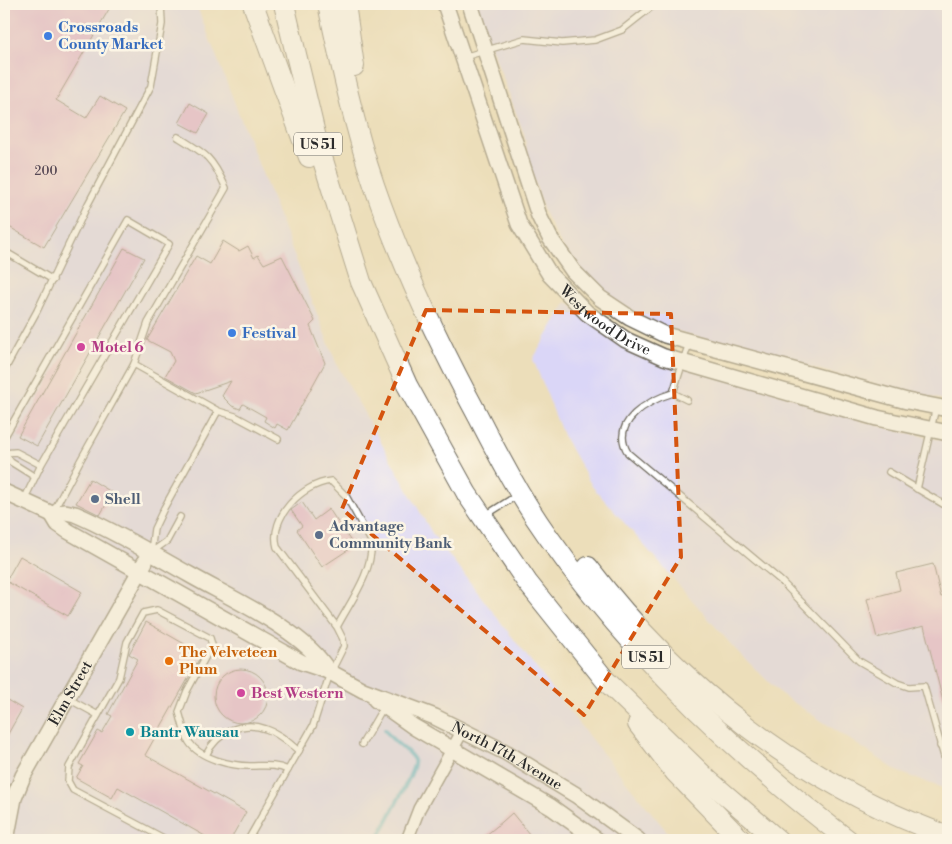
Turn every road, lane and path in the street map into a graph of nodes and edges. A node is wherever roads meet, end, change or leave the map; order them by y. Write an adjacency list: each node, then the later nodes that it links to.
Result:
1 (161, 4): 14 (lane)
2 (253, 4): 15 (highway)
3 (284, 4): 15 (highway, US 51)
4 (328, 4): 12 (highway, US 51)
5 (344, 4): 12 (highway)
6 (445, 4): 10 (street, Westwood Drive)
7 (470, 4): 9 (street, Westwood Drive)
8 (655, 4): 9 (lane)
9 (485, 50): 10 (lane); 16 (street, Westwood Drive)
10 (462, 57): 17 (street, Westwood Drive)
11 (178, 137): 18 (lane)
12 (394, 238): 26 (highway, US 51)
13 (4, 251): 14 (lane)
14 (53, 280): 19 (lane)
15 (361, 282): 40 (highway, US 51)
16 (690, 342): 17 (lane); 22 (street, Westwood Drive)
17 (683, 363): 20 (lane); 24 (street, Westwood Drive)
18 (134, 364): 23 (lane); 38 (lane)
19 (4, 371)
20 (673, 393): 21 (lane); 53 (lane)
21 (687, 400)
22 (942, 408): 24 (lane)
23 (218, 411): 28 (lane); 41 (lane)
24 (930, 430): 25 (street, Westwood Drive); 33 (lane)
25 (948, 433)
26 (488, 436): 35 (highway, US 51); 59 (highway)
27 (4, 438): 30 (lane)
28 (278, 439)
29 (4, 452): 30 (lane); 32 (lane)
30 (41, 465): 32 (lane)
31 (889, 472): 33 (lane)
32 (35, 477): 36 (lane)
33 (917, 488): 37 (lane)
34 (4, 492): 36 (street)
35 (520, 494): 40 (lane); 68 (highway, US 51)
36 (24, 502): 38 (street)
37 (948, 507)
38 (52, 514): 41 (street, North 17th Avenue); 42 (street, North 17th Avenue)
39 (180, 517): 41 (lane)
40 (482, 518): 47 (highway, US 51)
41 (151, 552): 42 (street, Elm Street); 44 (street, North 17th Avenue)
42 (141, 570): 44 (street, North 17th Avenue); 46 (street, Elm Street)
43 (337, 627): 43 (lane); 44 (lane)
44 (329, 672): 45 (street, North 17th Avenue); 55 (lane)
45 (363, 690): 48 (street, North 17th Avenue); 50 (street, North 17th Avenue)
46 (68, 698): 49 (lane); 60 (street, Elm Street)
47 (626, 702): 66 (highway); 67 (highway, US 51)
48 (384, 706): 51 (lane); 54 (street, North 17th Avenue)
49 (98, 716): 56 (lane); 61 (lane)
50 (463, 730): 54 (street); 65 (street, North 17th Avenue)
51 (362, 744)
52 (948, 744): 53 (lane)
53 (940, 746): 58 (lane)
54 (453, 749): 63 (street); 64 (street, North 17th Avenue)
55 (299, 751): 56 (lane); 57 (lane)
56 (206, 755): 57 (lane)
57 (288, 770): 62 (lane)
58 (948, 772)
59 (948, 836)
60 (6, 840)
61 (167, 840)
62 (248, 840)
63 (407, 840)
64 (597, 840)
65 (638, 840)
66 (741, 840)
67 (778, 840)
68 (848, 840)

